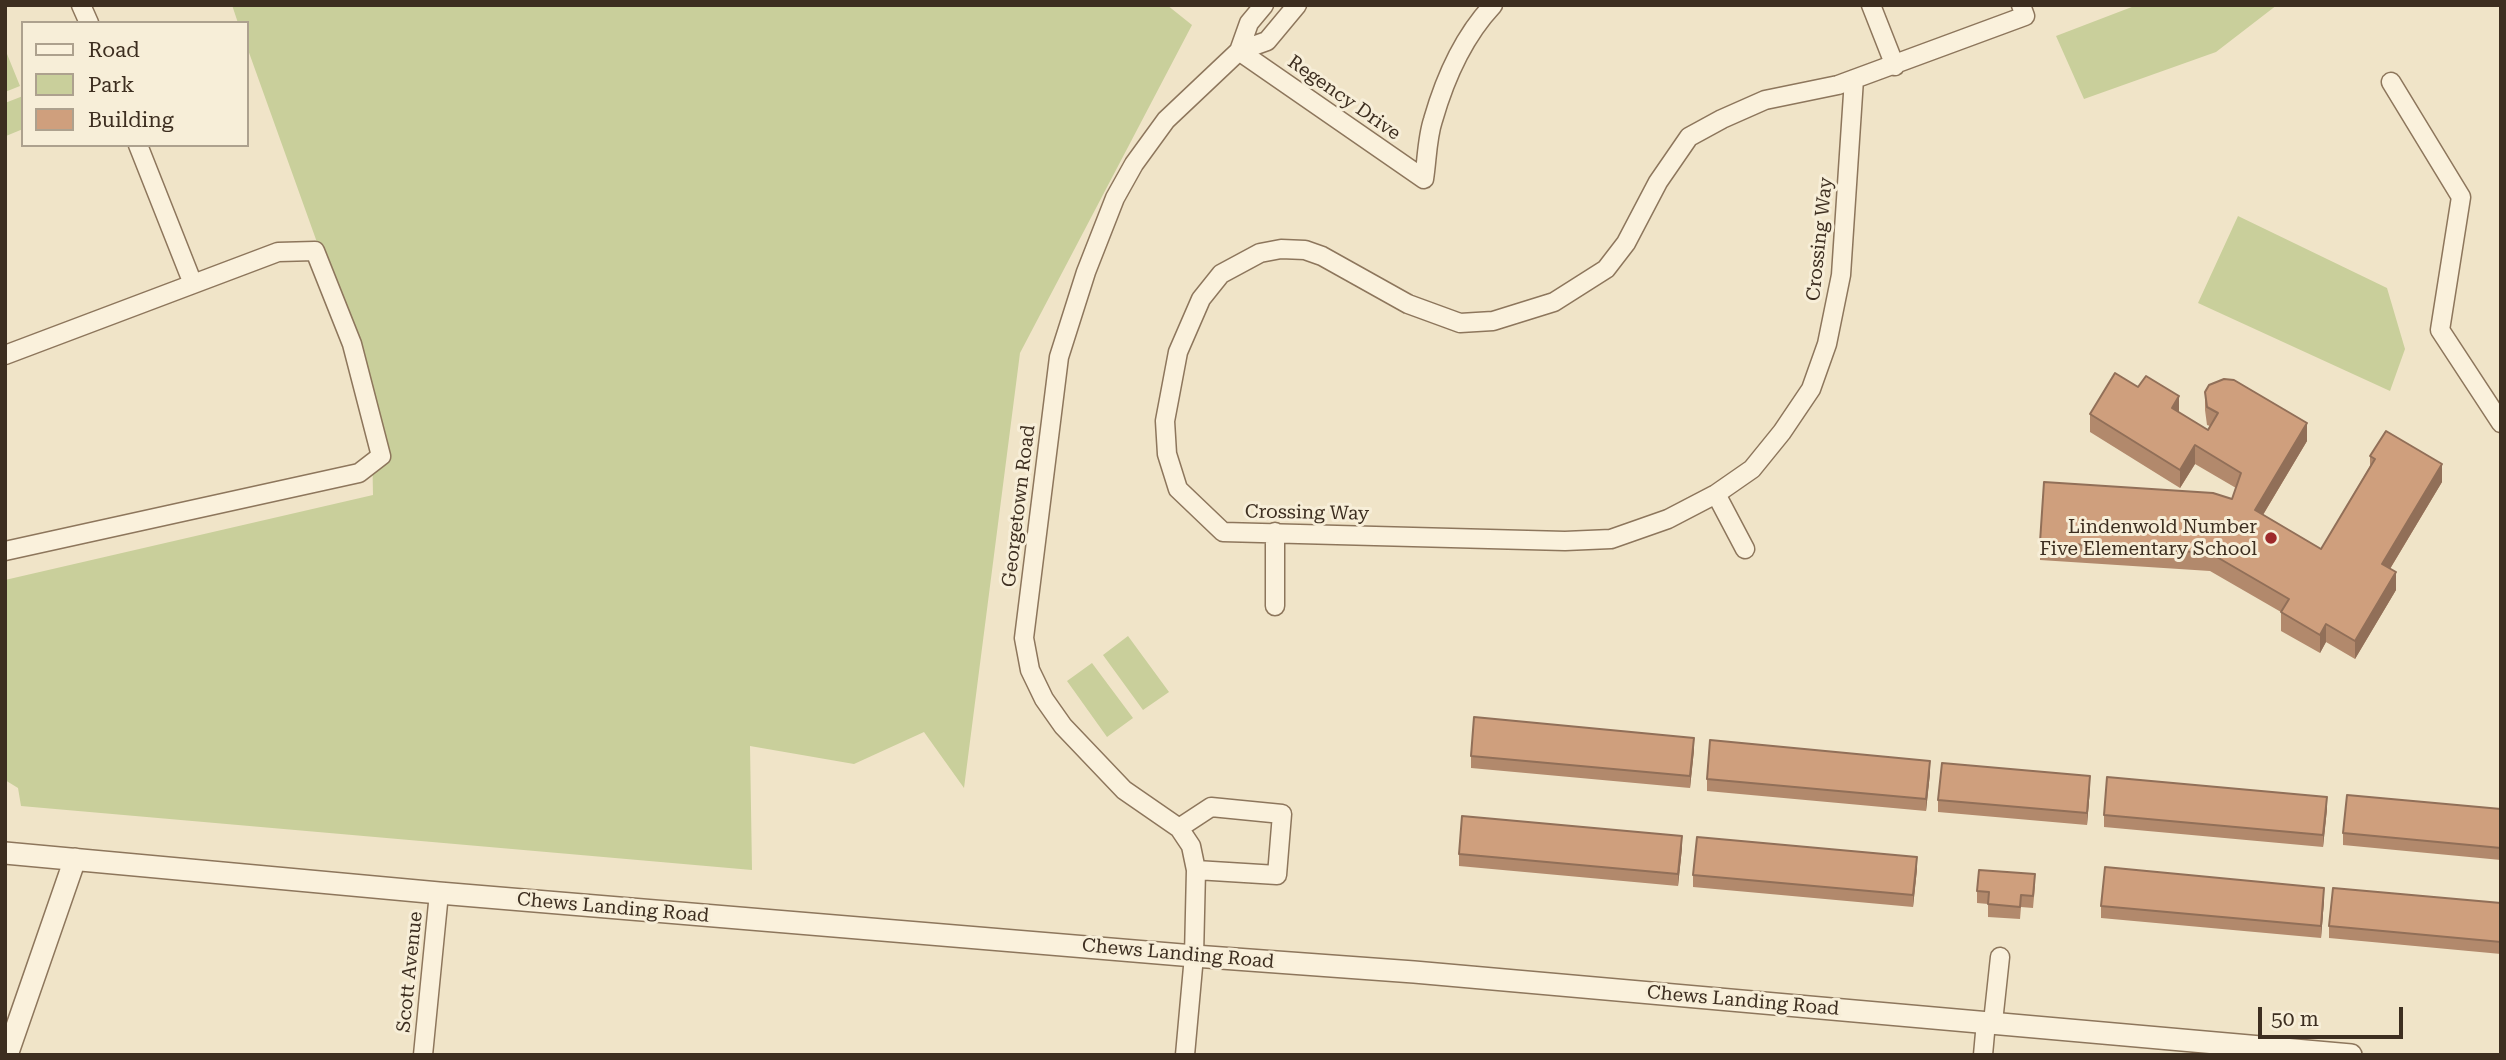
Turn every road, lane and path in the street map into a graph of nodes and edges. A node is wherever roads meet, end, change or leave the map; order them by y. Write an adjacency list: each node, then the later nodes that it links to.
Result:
1 (1264, 5): 6 (street, Georgetown Road)
2 (1297, 5): 6 (street, Georgetown Road)
3 (1493, 5): 6 (street, Regency Drive)
4 (1871, 5): 7 (street)
5 (2023, 11): 7 (street, Crossing Way)
6 (1240, 51): 19 (street, Georgetown Road)
7 (1895, 66): 8 (street, Crossing Way)
8 (1854, 79): 14 (street, Crossing Way); 15 (street, Crossing Way)
9 (2390, 82): 13 (street)
10 (139, 147): 11 (street)
11 (193, 284): 12 (street); 17 (street)
12 (5, 355)
13 (2501, 423)
14 (1716, 494): 15 (street, Crossing Way); 16 (street)
15 (1275, 532): 18 (street)
16 (1745, 549)
17 (5, 551)
18 (1275, 606)
19 (1179, 828): 22 (street); 22 (street)
20 (5, 853): 21 (street, Chews Landing Road)
21 (75, 859): 23 (street, Chews Landing Road); 27 (street)
22 (1196, 870): 24 (street)
23 (439, 893): 24 (street, Chews Landing Road); 28 (street, Scott Avenue)
24 (1194, 956): 26 (street, Chews Landing Road); 29 (street)
25 (2000, 957): 26 (street)
26 (1990, 1022): 30 (street); 31 (street, Chews Landing Road)
27 (7, 1055)
28 (423, 1055)
29 (1185, 1055)
30 (1983, 1055)
31 (2351, 1055)

